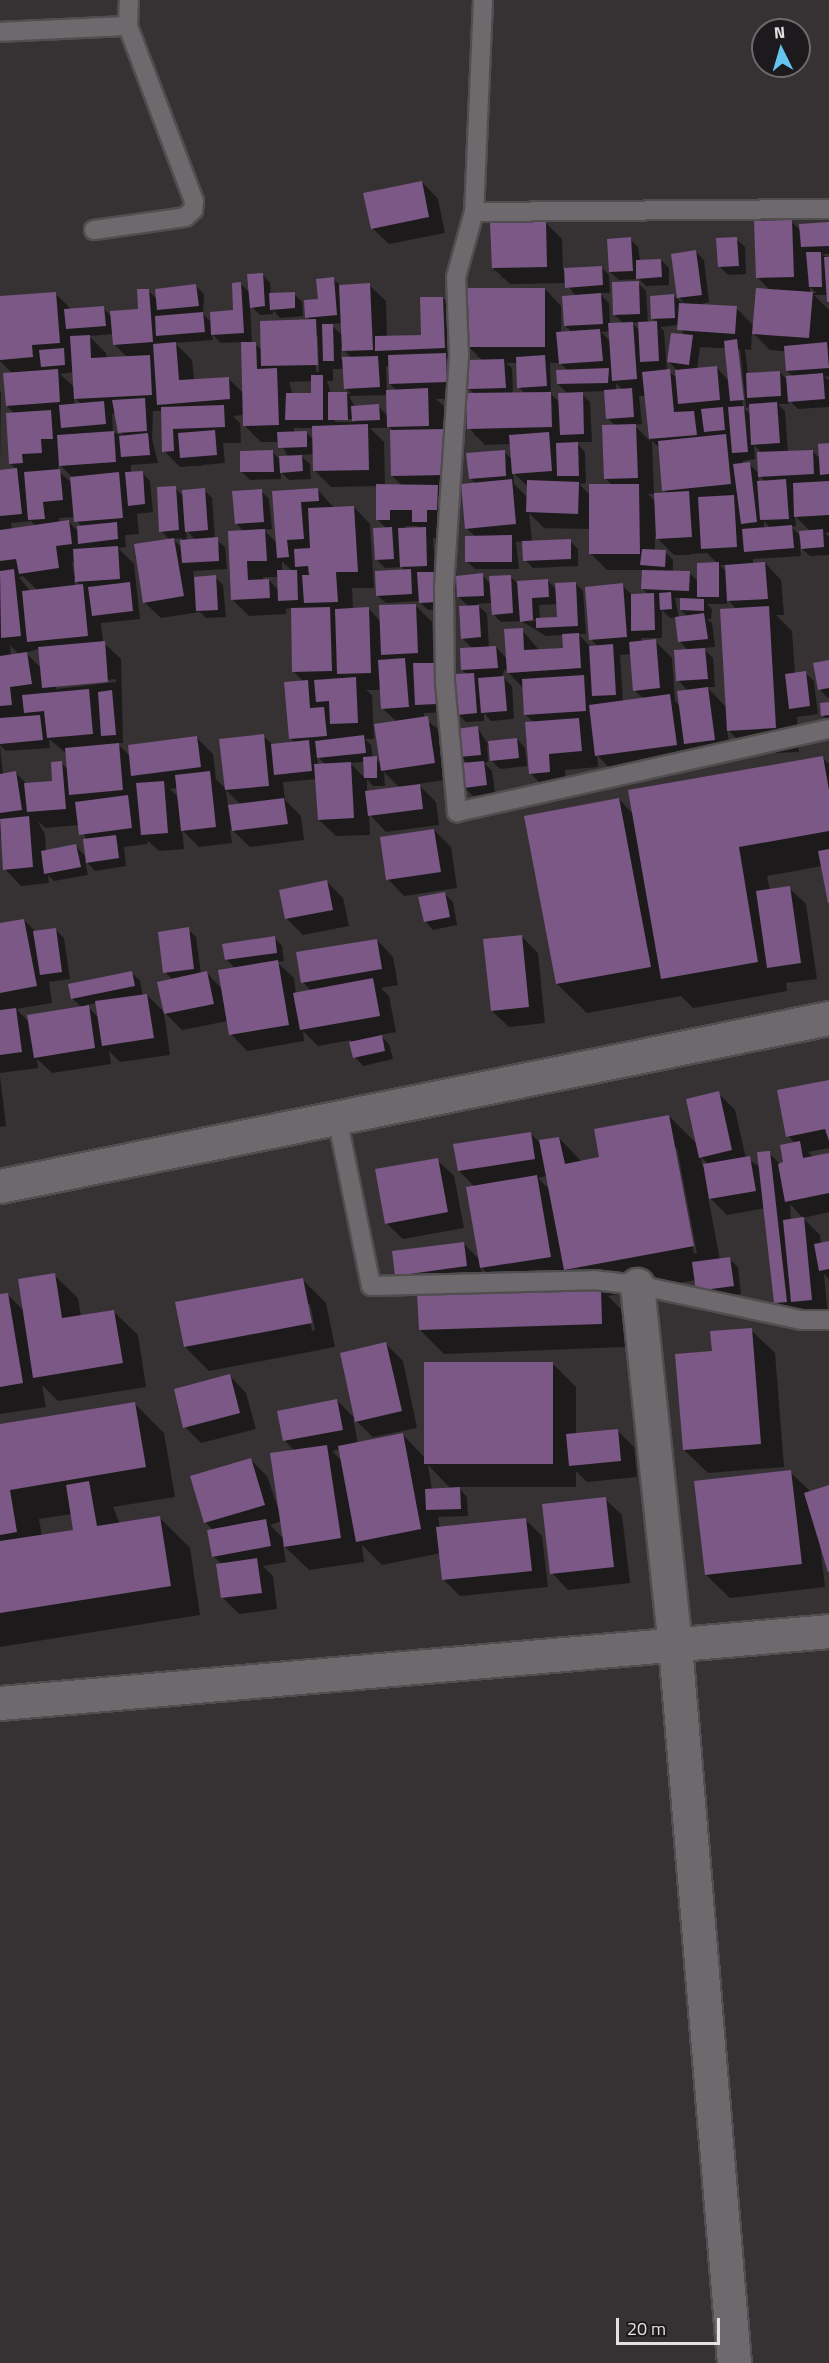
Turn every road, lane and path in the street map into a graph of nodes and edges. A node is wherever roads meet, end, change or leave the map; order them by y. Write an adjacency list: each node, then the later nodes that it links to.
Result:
1 (129, 0): 3 (lane)
2 (483, 0): 6 (lane)
3 (128, 26): 4 (lane); 7 (lane)
4 (0, 32)
5 (829, 209): 6 (lane)
6 (474, 212): 8 (lane)
7 (94, 230)
8 (829, 729)
9 (829, 1018): 10 (street)
10 (337, 1117): 11 (street); 12 (lane)
11 (0, 1186)
12 (638, 1286): 13 (lane); 15 (street)
13 (829, 1320)
14 (829, 1631): 15 (street)
15 (675, 1645): 16 (street); 17 (street)
16 (0, 1703)
17 (734, 2363)

